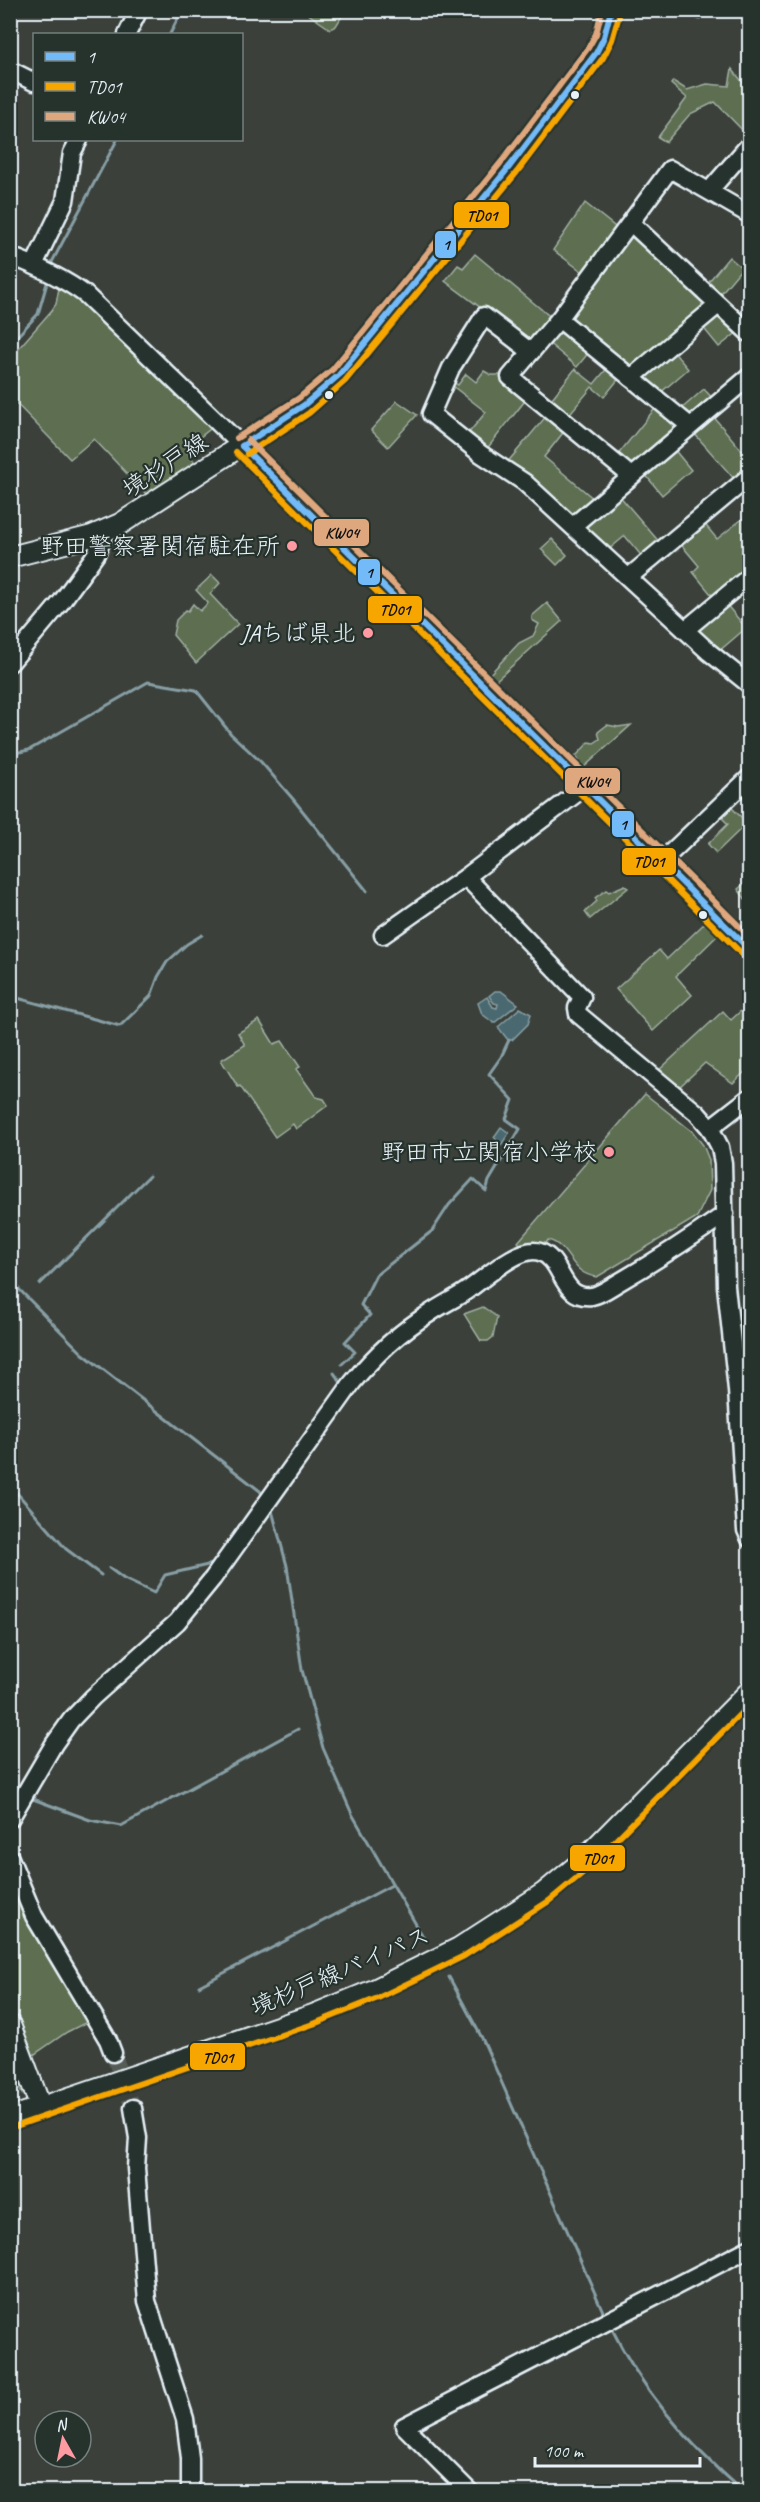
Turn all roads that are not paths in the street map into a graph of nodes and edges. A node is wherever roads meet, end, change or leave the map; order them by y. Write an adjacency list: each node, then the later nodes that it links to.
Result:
1 (139, 10): 3 (street)
2 (611, 10): 20 (main road, 境杉戸線)
3 (128, 33)
4 (10, 70): 5 (street)
5 (33, 82)
6 (78, 141): 12 (street)
7 (750, 144): 8 (street)
8 (710, 190): 9 (street); 10 (street)
9 (750, 215)
10 (631, 223): 13 (street); 14 (street)
11 (10, 256): 12 (street)
12 (34, 265): 20 (street)
13 (718, 305): 15 (street); 18 (street)
14 (559, 319): 16 (street); 18 (street)
15 (750, 334)
16 (531, 352): 21 (street); 23 (street)
17 (750, 376): 19 (street)
18 (631, 378): 19 (street)
19 (690, 426): 21 (street)
20 (242, 446): 24 (main road, 境杉戸線); 32 (main road)
21 (631, 476): 23 (street)
22 (750, 476): 27 (street)
23 (574, 525): 27 (street)
24 (106, 531): 25 (main road, 境杉戸線); 29 (street)
25 (10, 557)
26 (750, 576): 28 (street)
27 (629, 577): 28 (street)
28 (685, 630): 30 (street)
29 (10, 663)
30 (750, 685)
31 (750, 777): 33 (street)
32 (585, 787): 33 (main road); 34 (street)
33 (661, 862): 36 (main road)
34 (466, 878): 35 (street); 38 (street)
35 (383, 935)
36 (749, 950)
37 (750, 1097): 38 (street)
38 (710, 1128): 39 (street)
39 (725, 1214): 40 (street); 42 (street)
40 (750, 1539)
41 (750, 1691): 46 (main road, 境杉戸線バイパス)
42 (10, 1819)
43 (10, 1858): 45 (street)
44 (10, 2025): 46 (main road)
45 (113, 2053)
46 (41, 2108): 48 (main road)
47 (133, 2108): 50 (street)
48 (10, 2118)
49 (750, 2248): 51 (street)
50 (190, 2492)
51 (470, 2492)

